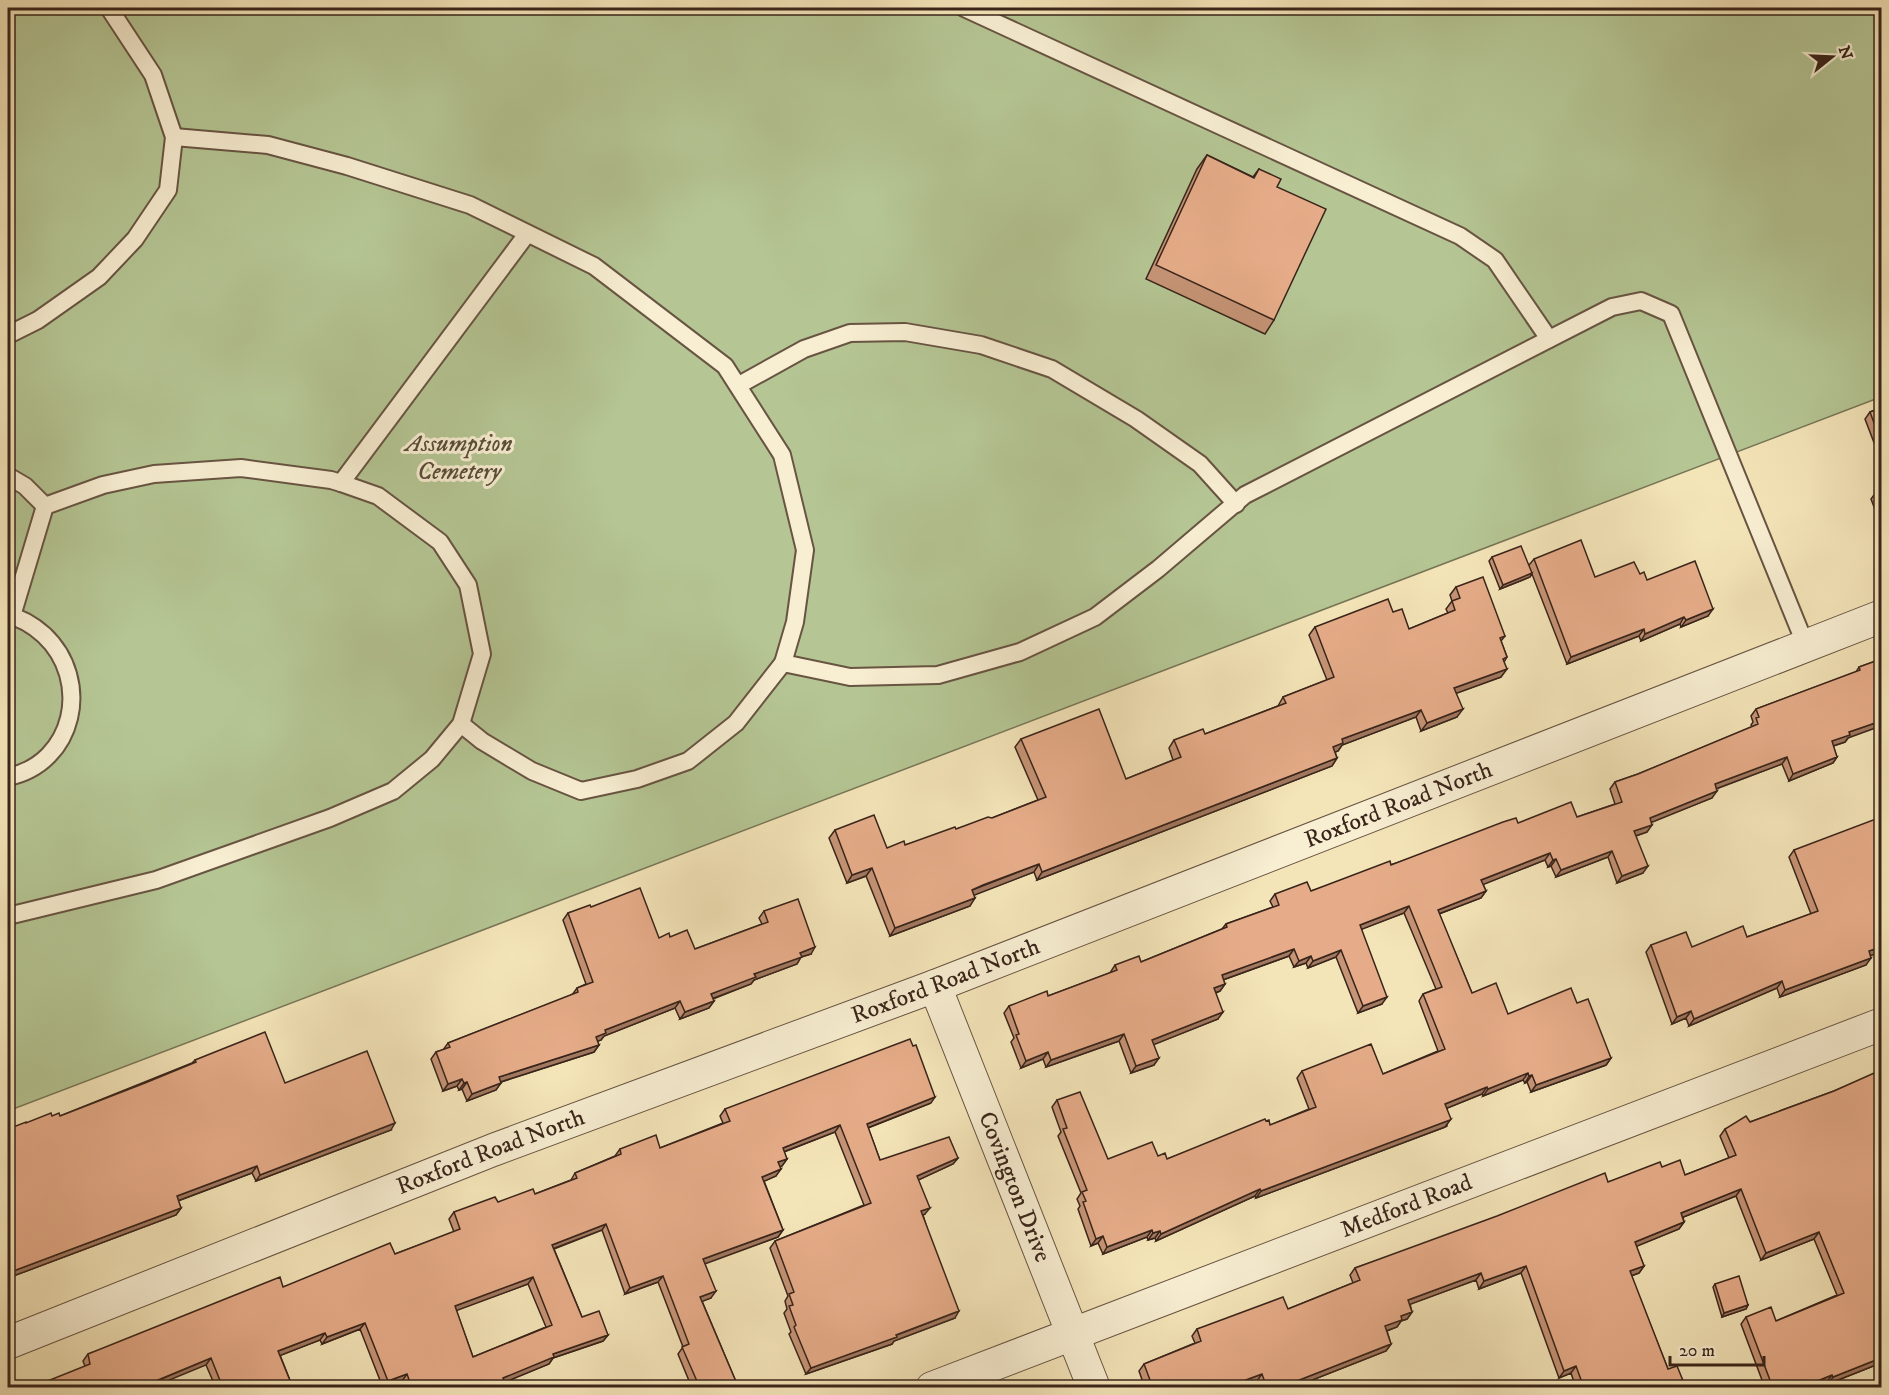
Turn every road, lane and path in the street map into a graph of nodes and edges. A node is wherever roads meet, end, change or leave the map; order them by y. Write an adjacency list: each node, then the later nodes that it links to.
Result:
1 (109, 8): 3 (lane)
2 (964, 8): 6 (lane)
3 (174, 137): 4 (lane); 5 (lane)
4 (527, 234): 7 (lane); 9 (lane)
5 (8, 335)
6 (1549, 339): 10 (lane); 14 (lane)
7 (739, 386): 10 (lane); 15 (lane)
8 (8, 476): 11 (lane)
9 (341, 483): 11 (lane); 16 (lane)
10 (1236, 504): 15 (lane)
11 (45, 506): 12 (lane)
12 (10, 616): 17 (lane)
13 (1881, 616): 14 (street, Roxford Road North)
14 (1806, 646): 19 (street, Roxford Road North)
15 (783, 663): 16 (lane)
16 (461, 724): 18 (lane)
17 (8, 777)
18 (8, 916)
19 (935, 986): 21 (street, Covington Drive); 22 (street, Roxford Road North)
20 (1881, 1024): 21 (street, Medford Road)
21 (1072, 1334): 23 (street, Medford Road); 24 (street, Covington Drive)
22 (8, 1343)
23 (932, 1388)
24 (1094, 1388)

